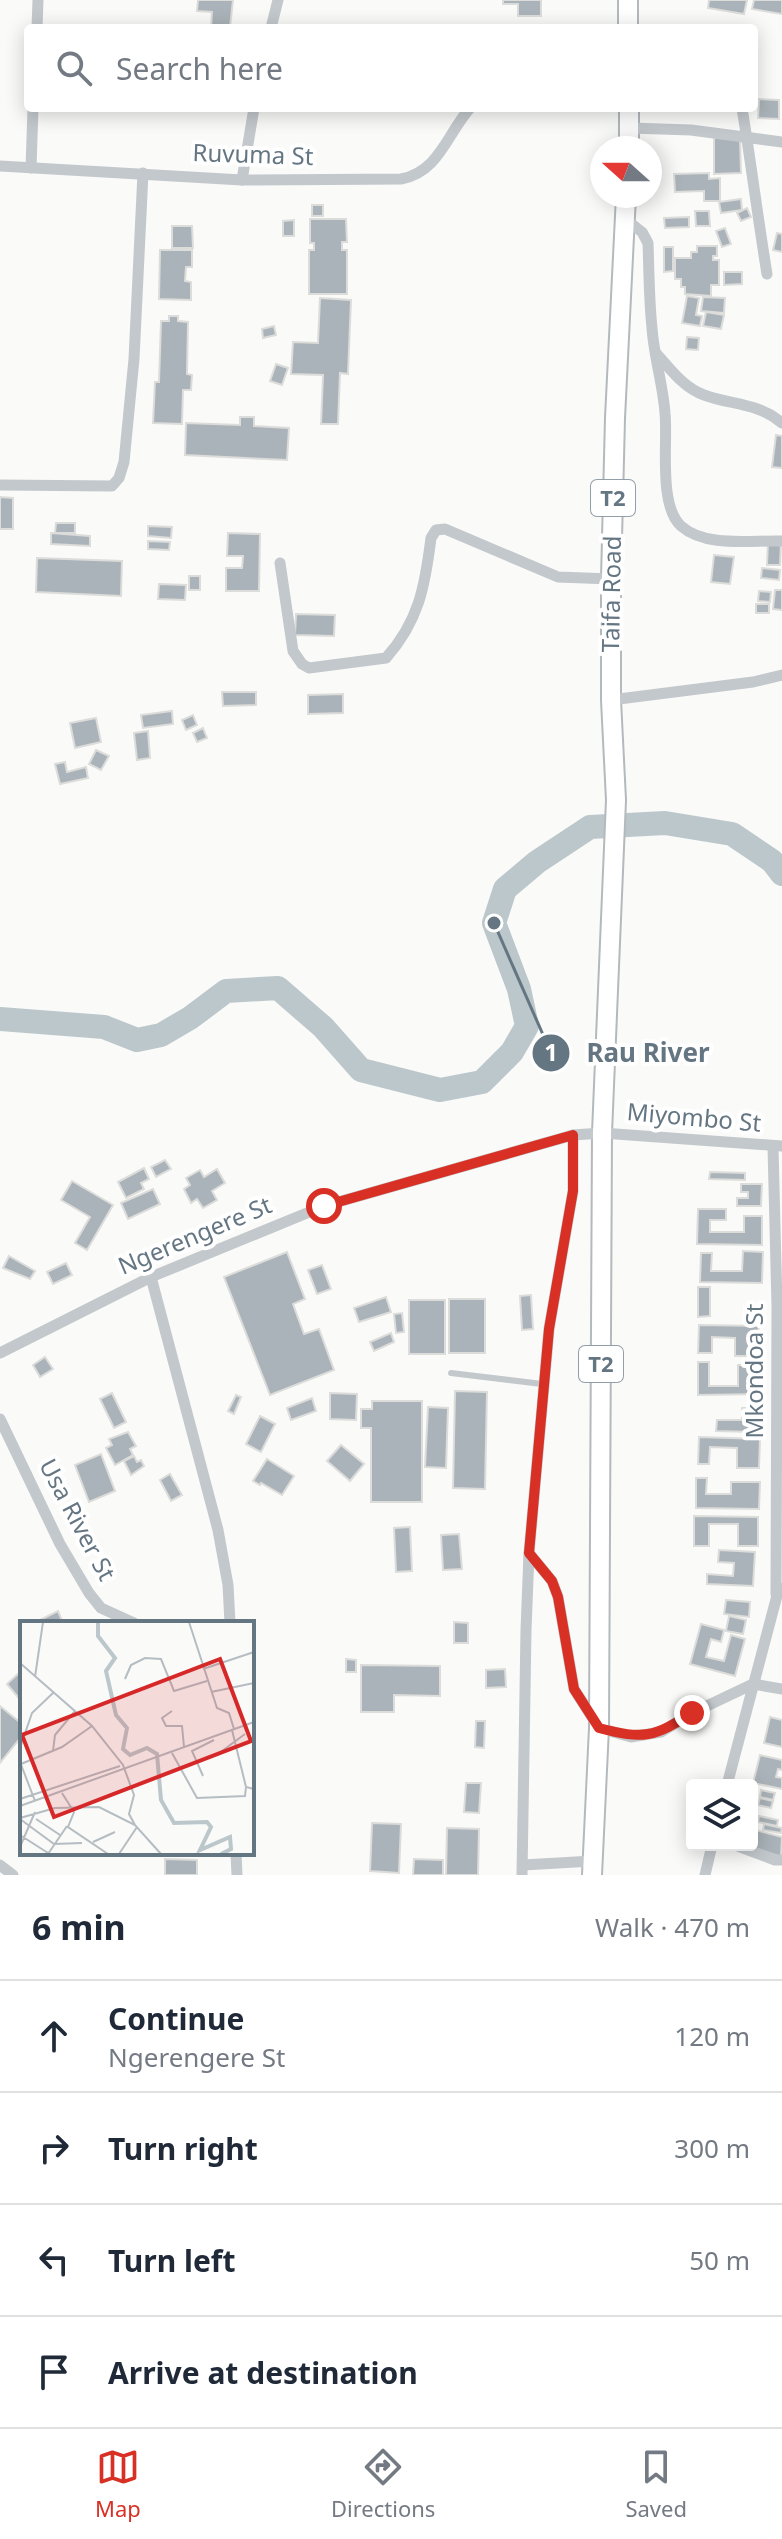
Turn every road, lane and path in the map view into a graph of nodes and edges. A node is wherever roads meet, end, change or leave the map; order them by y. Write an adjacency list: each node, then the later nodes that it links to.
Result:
1 (38, 0): 4 (street)
2 (278, 0): 5 (street)
3 (628, 0): 6 (highway)
4 (37, 24)
5 (272, 24)
6 (628, 24)
7 (33, 112): 17 (street)
8 (253, 112): 19 (street)
9 (467, 112): 19 (street, Ruvuma St)
10 (629, 112): 12 (highway)
11 (743, 112): 14 (street)
12 (630, 128): 13 (highway); 14 (street)
13 (630, 136)
14 (747, 137): 15 (street); 22 (street)
15 (782, 142)
16 (0, 166): 17 (street, Ruvuma St)
17 (31, 168): 18 (street, Ruvuma St)
18 (143, 173): 19 (street, Ruvuma St); 25 (street)
19 (242, 180)
20 (625, 208): 21 (highway, Taifa Road / T2)
21 (625, 219): 23 (street); 28 (highway, Taifa Road / T2)
22 (767, 274)
23 (655, 353): 24 (street); 26 (street)
24 (782, 423)
25 (0, 485)
26 (782, 541)
27 (280, 563): 28 (street)
28 (611, 579): 30 (highway, Taifa Road / T2)
29 (782, 675): 30 (street)
30 (611, 700): 31 (highway, Taifa Road / T2)
31 (602, 1133): 32 (street, Ngerengere St); 33 (street, Miyombo St); 46 (highway, T2)
32 (573, 1135): 34 (street, Ngerengere St); 37 (street)
33 (778, 1147): 41 (street, Mkondoa St)
34 (151, 1277): 35 (street, Ngerengere St); 43 (street)
35 (0, 1353)
36 (451, 1373): 37 (lane)
37 (542, 1384): 39 (street)
38 (0, 1419): 42 (street, Usa River St)
39 (529, 1553): 46 (street); 54 (street)
40 (782, 1581): 41 (street)
41 (776, 1594): 44 (street)
42 (130, 1621)
43 (230, 1621)
44 (753, 1684): 45 (street); 46 (street); 47 (street)
45 (782, 1689)
46 (599, 1728): 53 (highway, T2)
47 (729, 1779)
48 (711, 1851): 57 (street)
49 (751, 1851): 51 (street)
50 (236, 1855): 56 (street)
51 (782, 1860)
52 (0, 1865): 55 (street)
53 (592, 1868): 54 (street)
54 (522, 1870)
55 (13, 1875)
56 (237, 1875)
57 (705, 1875)

